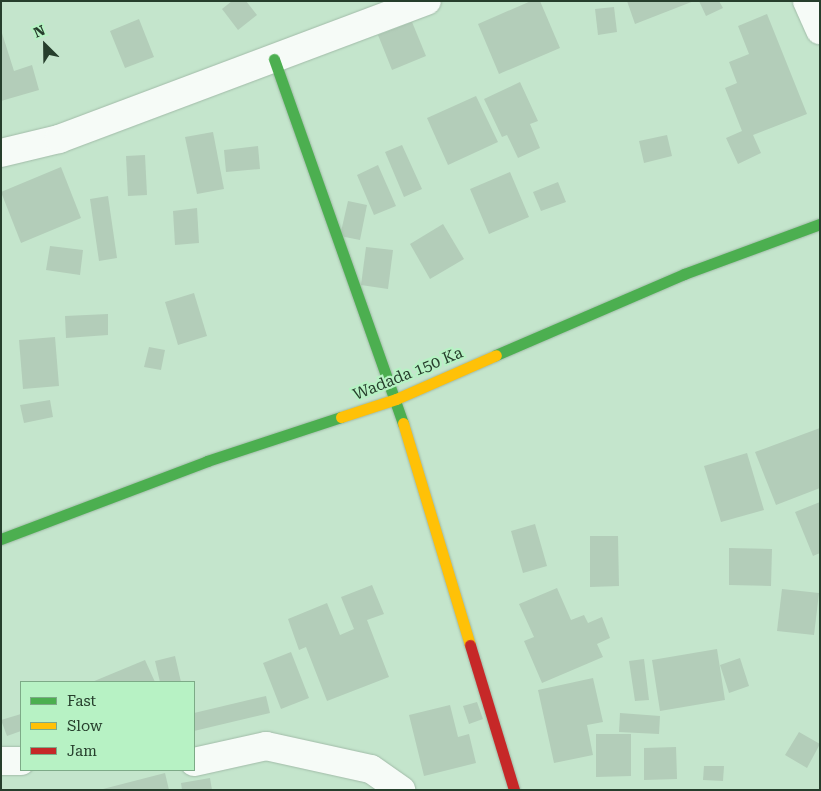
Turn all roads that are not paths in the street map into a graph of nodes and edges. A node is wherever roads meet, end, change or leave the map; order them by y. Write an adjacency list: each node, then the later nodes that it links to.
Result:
1 (427, 1): 4 (street)
2 (807, 1): 3 (street)
3 (820, 30)
4 (274, 59): 5 (street); 7 (street)
5 (1, 153)
6 (820, 224): 7 (street, Wadada 150 Ka)
7 (396, 399): 8 (street, Wadada 150 Ka); 13 (street)
8 (1, 539)
9 (1, 761): 10 (street)
10 (20, 761)
11 (195, 762): 12 (street)
12 (401, 790)
13 (514, 790)

